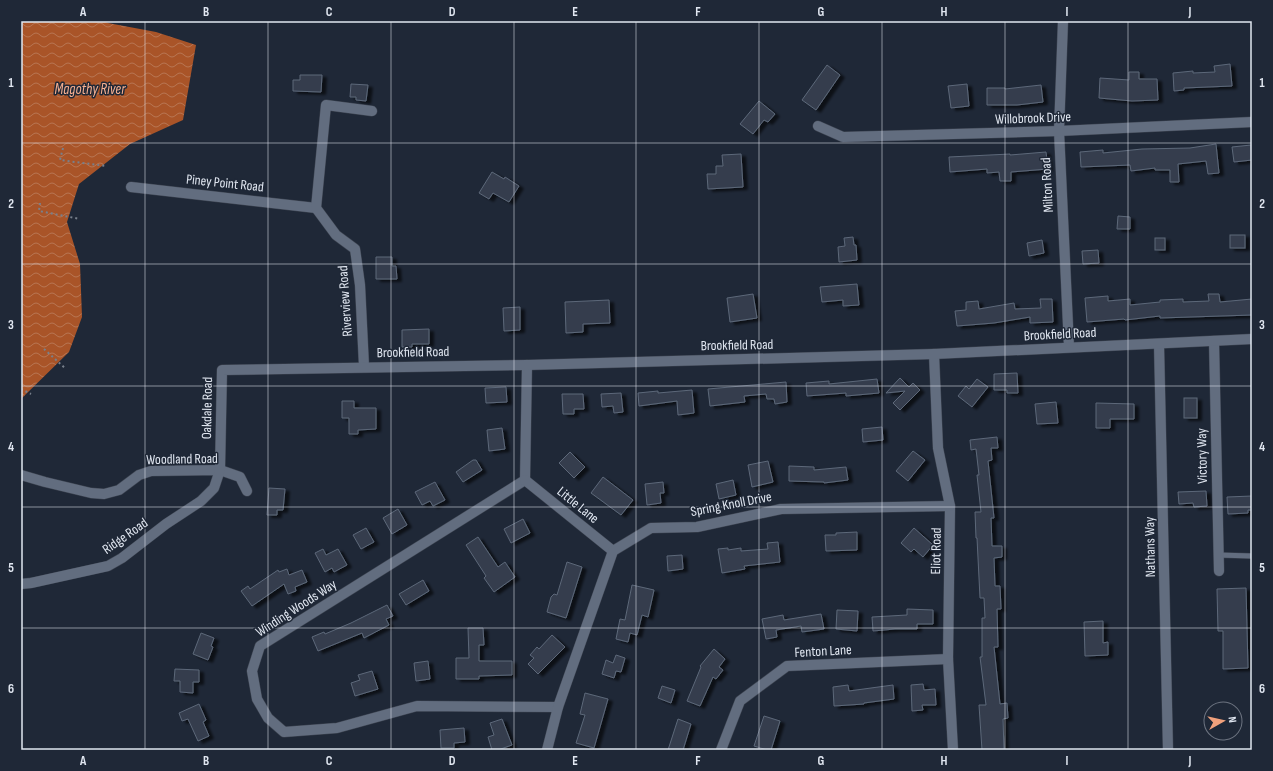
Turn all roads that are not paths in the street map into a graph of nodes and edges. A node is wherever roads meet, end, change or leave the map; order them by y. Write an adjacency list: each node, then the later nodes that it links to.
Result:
1 (1063, 21): 5 (street, Milton Road)
2 (372, 111): 7 (street)
3 (1252, 122): 5 (street, Willobrook Drive)
4 (818, 126): 5 (street, Willobrook Drive)
5 (1059, 131): 11 (street, Milton Road)
6 (131, 187): 7 (street, Piney Point Road)
7 (316, 208): 14 (street, Riverview Road)
8 (1252, 339): 9 (street, Brookfield Road)
9 (1214, 341): 10 (street, Brookfield Road); 22 (street, Victory Way)
10 (1159, 344): 11 (street, Brookfield Road); 31 (street, Nathans Way)
11 (1069, 347): 12 (street, Brookfield Road)
12 (934, 354): 13 (street, Brookfield Road); 20 (street, Eliot Road)
13 (527, 365): 14 (street, Brookfield Road); 18 (street)
14 (364, 366): 15 (street, Brookfield Road)
15 (222, 370): 16 (street, Oakdale Road)
16 (220, 470): 17 (street, Woodland Road); 19 (street, Woodland Road); 25 (street, Ridge Road)
17 (21, 475)
18 (525, 480): 21 (street, Little Lane); 27 (street, Winding Woods Way)
19 (247, 491)
20 (950, 506): 21 (street, Spring Knoll Drive); 26 (street, Eliot Road)
21 (613, 551): 27 (street)
22 (1218, 555): 23 (lane); 24 (street, Victory Way)
23 (1252, 556)
24 (1219, 571)
25 (21, 584)
26 (948, 659): 29 (street, Fenton Lane); 30 (street, Eliot Road)
27 (558, 707): 28 (street)
28 (547, 750)
29 (721, 750)
30 (952, 750)
31 (1168, 750)

